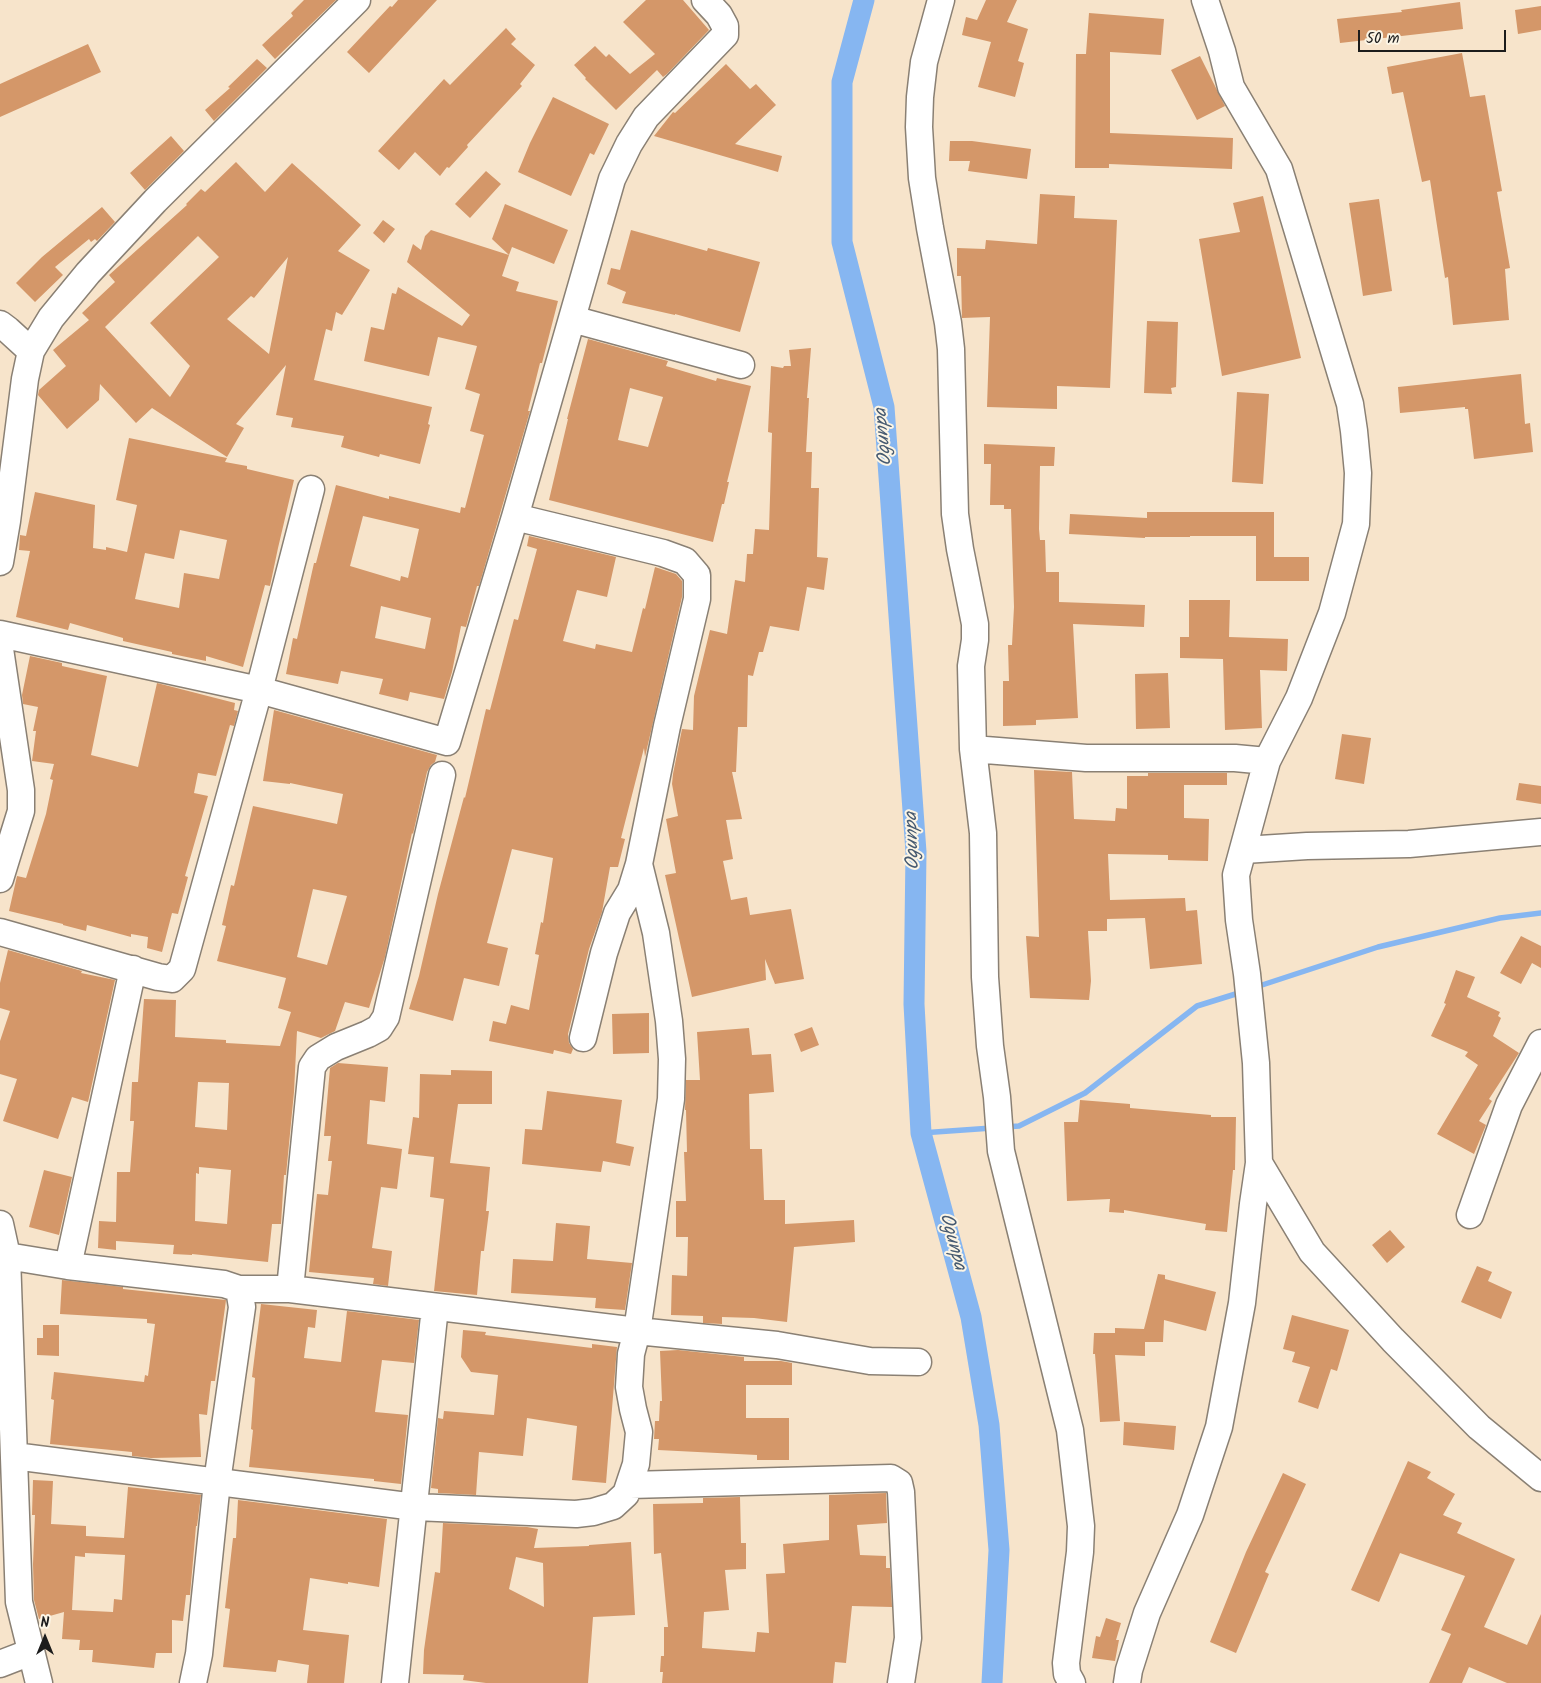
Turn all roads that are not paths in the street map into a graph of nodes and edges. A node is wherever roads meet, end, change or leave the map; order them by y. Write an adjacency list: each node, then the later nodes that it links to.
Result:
1 (357, 0): 7 (street)
2 (705, 0): 5 (street)
3 (941, 0): 15 (street)
4 (1205, 0): 16 (street)
5 (572, 319): 8 (street); 10 (street)
6 (0, 324): 7 (street)
7 (31, 352): 11 (street)
8 (741, 365)
9 (311, 489): 14 (street)
10 (515, 517): 14 (street); 20 (street)
11 (0, 562)
12 (0, 634): 14 (street)
13 (0, 649): 21 (street)
14 (259, 690): 23 (street)
15 (973, 748): 16 (street); 47 (street)
16 (1267, 761): 19 (street)
17 (442, 775): 32 (street)
18 (1541, 832): 19 (street)
19 (1244, 850): 26 (street)
20 (638, 864): 24 (street); 34 (street)
21 (0, 879)
22 (0, 932): 23 (street)
23 (133, 970): 30 (street)
24 (583, 1038)
25 (1541, 1042): 27 (street)
26 (1260, 1163): 37 (street); 48 (street)
27 (1470, 1215)
28 (0, 1224): 29 (street)
29 (7, 1256): 30 (street); 36 (street)
30 (68, 1266): 31 (street)
31 (239, 1289): 32 (street); 38 (street)
32 (290, 1289): 33 (street)
33 (435, 1307): 34 (street); 40 (street)
34 (637, 1331): 35 (street); 39 (street)
35 (918, 1362)
36 (14, 1456): 38 (street); 41 (street)
37 (1541, 1478)
38 (217, 1482): 40 (street); 44 (street)
39 (630, 1485): 40 (street); 46 (street)
40 (415, 1507): 45 (street)
41 (31, 1652): 42 (street); 43 (street)
42 (0, 1664)
43 (39, 1683)
44 (193, 1683)
45 (395, 1683)
46 (901, 1683)
47 (1072, 1683)
48 (1127, 1683)

